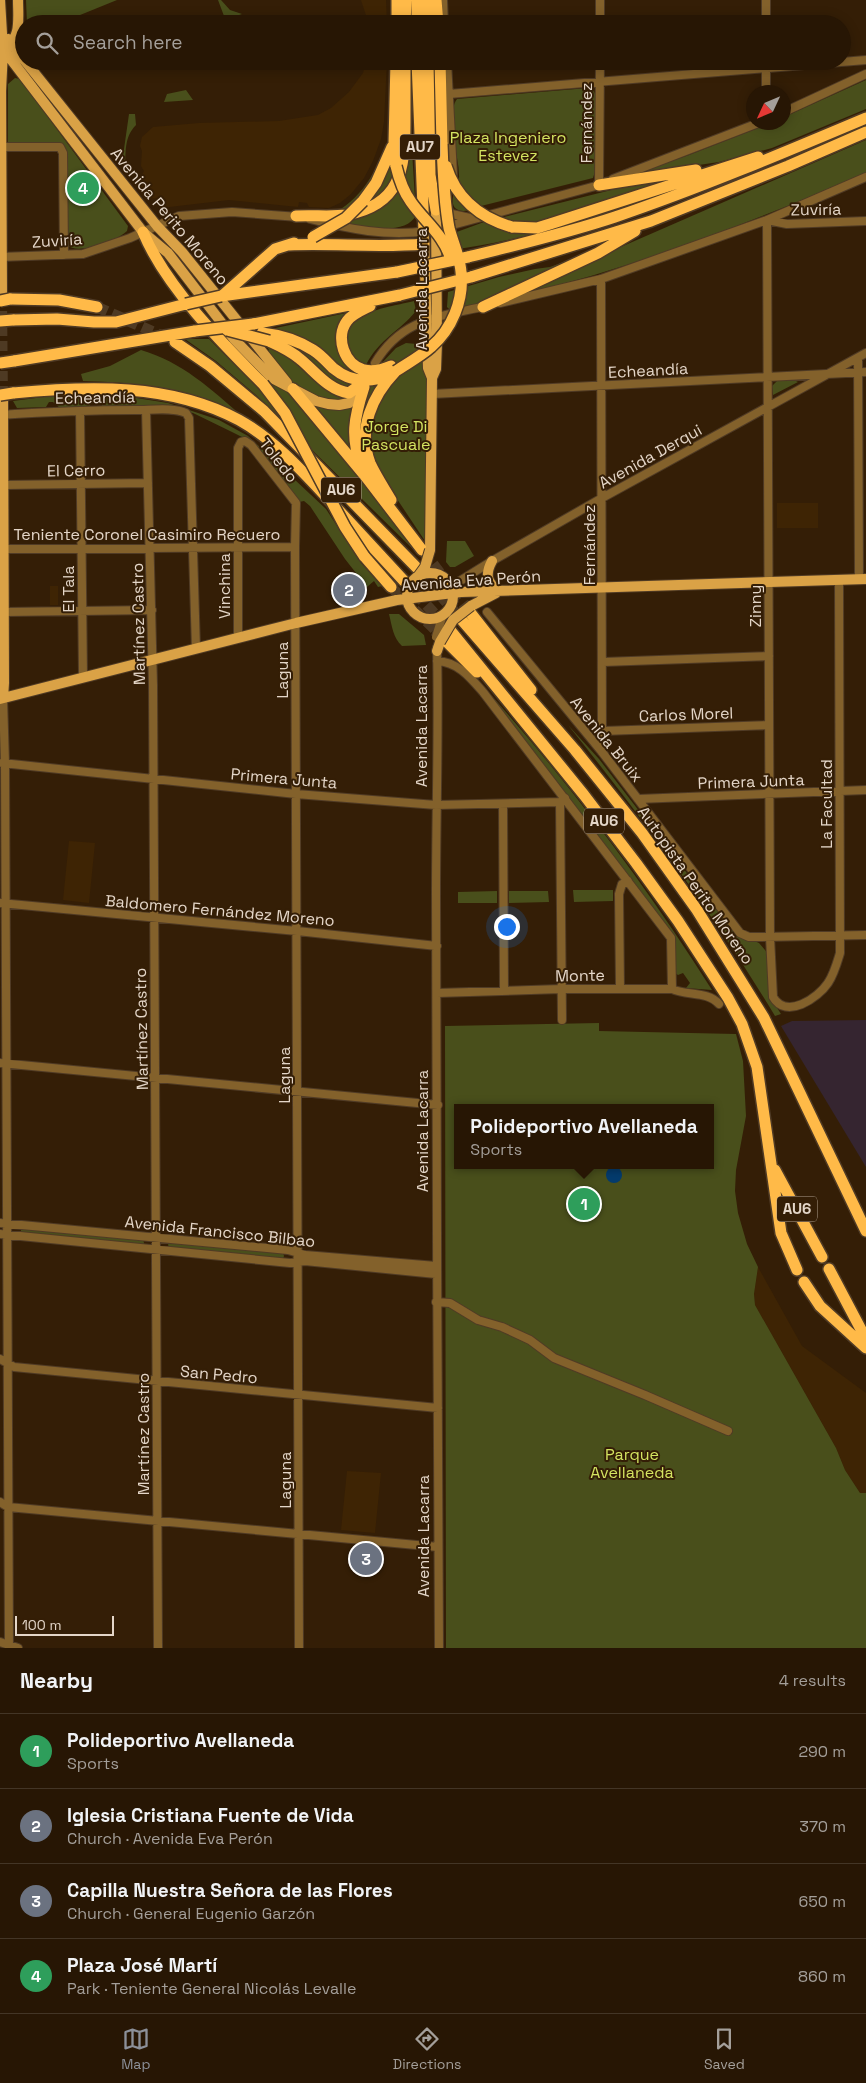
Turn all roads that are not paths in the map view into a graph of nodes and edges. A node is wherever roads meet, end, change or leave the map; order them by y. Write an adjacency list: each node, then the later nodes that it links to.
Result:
1 (0, 0): 20 (main road)
2 (18, 0): 11 (main road)
3 (397, 0): 12 (highway)
4 (406, 0): 13 (highway)
5 (417, 0): 14 (highway)
6 (428, 0): 15 (highway)
7 (436, 0): 16 (highway)
8 (443, 0): 17 (street)
9 (600, 0): 18 (street)
10 (766, 0): 19 (street)
11 (18, 15)
12 (397, 15)
13 (406, 15)
14 (417, 15)
15 (428, 15)
16 (437, 15)
17 (444, 15)
18 (600, 15)
19 (766, 15)
20 (1, 29): 22 (main road)
21 (15, 37): 22 (main road)
22 (5, 47): 23 (main road, Avenida Perito Moreno); 38 (main road)
23 (15, 56)
24 (866, 60): 25 (street)
25 (851, 61)
26 (15, 65): 38 (main road)
27 (27, 70): 63 (main road, Avenida Perito Moreno)
28 (28, 70): 61 (main road, Avenida Perito Moreno)
29 (396, 70): 49 (highway)
30 (405, 70): 56 (highway)
31 (417, 70): 64 (highway, AU7)
32 (428, 70): 55 (highway, AU7)
33 (440, 70): 48 (highway)
34 (448, 70): 42 (street, Avenida Lacarra)
35 (600, 70): 40 (street, Fernández)
36 (711, 70): 40 (street)
37 (766, 70): 41 (street)
38 (1, 73): 46 (main road)
39 (866, 74): 43 (street)
40 (600, 82): 42 (street); 54 (street, Fernández)
41 (766, 85)
42 (449, 94): 55 (street, Avenida Lacarra)
43 (791, 109)
44 (866, 118): 51 (highway)
45 (746, 128): 54 (street, Zuviría)
46 (1, 130): 50 (main road)
47 (866, 132): 59 (highway)
48 (442, 144): 52 (highway, bridge); 84 (highway, bridge)
49 (394, 146): 66 (highway, bridge); 84 (highway, bridge)
50 (1, 147): 67 (street); 68 (main road)
51 (791, 150): 52 (highway); 70 (highway, bridge)
52 (725, 166): 54 (highway)
53 (866, 177): 58 (street)
54 (599, 185): 57 (street, Zuviría)
55 (441, 209): 57 (street); 62 (main road, Avenida Lacarra)
56 (296, 216): 61 (street, Zuviría); 64 (street, Zuviría)
57 (472, 218): 62 (street, Zuviría)
58 (767, 220): 60 (street, Zuviría); 69 (street); 87 (street, Zinny)
59 (652, 221): 72 (highway, bridge); 73 (highway)
60 (866, 221)
61 (156, 226): 63 (street, Zuviría); 90 (main road, Avenida Perito Moreno)
62 (436, 230): 64 (street, Zuviría); 75 (main road, Avenida Lacarra)
63 (143, 232): 67 (street, Zuviría); 90 (main road, Avenida Perito Moreno); 119 (highway, bridge)
64 (424, 232): 65 (main road, Avenida Lacarra)
65 (424, 244): 66 (highway); 75 (main road, Avenida Lacarra)
66 (288, 245): 70 (highway)
67 (64, 255): 68 (street, Zuviría)
68 (1, 257): 71 (main road)
69 (601, 279): 73 (street); 89 (street, Fernández)
70 (222, 296): 76 (highway, bridge)
71 (4, 298): 74 (highway)
72 (382, 300): 77 (highway, bridge); 84 (highway)
73 (482, 307): 75 (street)
74 (97, 308)
75 (432, 318): 83 (street); 91 (main road, Avenida Lacarra)
76 (0, 321)
77 (218, 328): 78 (highway, bridge); 82 (highway, bridge)
78 (266, 337): 84 (highway); 88 (highway)
79 (175, 342): 113 (highway, AU6)
80 (866, 353): 81 (street, Avenida Derqui)
81 (858, 358): 85 (street); 86 (street, Avenida Derqui)
82 (0, 363)
83 (375, 363)
84 (394, 370): 104 (highway)
85 (862, 372): 86 (street, Echeandía); 115 (street)
86 (829, 374): 87 (street, Echeandía); 93 (street, Avenida Derqui)
87 (767, 378): 89 (street, Echeandía); 93 (street, Zinny)
88 (362, 386): 90 (main road, Avenida Perito Moreno); 98 (highway)
89 (601, 386): 91 (street, Echeandía); 102 (street, Fernández)
90 (293, 390): 98 (highway)
91 (432, 394): 111 (main road, Avenida Lacarra)
92 (2, 398): 96 (main road); 116 (highway, AU6, bridge)
93 (768, 407): 102 (street, Avenida Derqui); 118 (street, Zinny)
94 (146, 410): 95 (street, Echeandía); 99 (street, Martínez Castro); 109 (street, Echeandía)
95 (80, 411): 96 (street, Echeandía); 100 (street, El Tala)
96 (2, 415): 101 (main road)
97 (239, 444): 103 (street, Toledo); 105 (street, Vinchina)
98 (366, 477): 104 (highway)
99 (148, 483): 100 (street, El Cerro); 108 (street, Martínez Castro)
100 (81, 484): 101 (street, El Cerro); 107 (street, El Tala)
101 (4, 485): 110 (main road)
102 (602, 498): 112 (street, Avenida Derqui); 120 (street, Fernández)
103 (296, 503): 106 (street, Laguna)
104 (409, 532): 111 (highway)
105 (238, 547): 106 (street, Teniente Coronel Casimiro Recuero); 109 (street, Teniente Coronel Casimiro Recuero); 132 (street, Vinchina)
106 (295, 547): 130 (street, Laguna)
107 (82, 548): 108 (street, Teniente Coronel Casimiro Recuero); 110 (street, Teniente Coronel Casimiro Recuero); 125 (street, El Tala)
108 (150, 548): 109 (street, Teniente Coronel Casimiro Recuero); 124 (street, Martínez Castro)
109 (193, 548): 134 (street)
110 (2, 549): 126 (main road)
111 (426, 550): 113 (main road, Avenida Lacarra, bridge); 114 (main road, Avenida Lacarra)
112 (492, 561): 121 (street, Avenida Derqui); 122 (main road)
113 (417, 573): 114 (main road, bridge); 123 (main road, Avenida Lacarra, bridge)
114 (439, 576): 121 (main road, bridge)
115 (863, 580): 117 (main road, Avenida Eva Perón)
116 (404, 581)
117 (839, 581): 118 (main road, Avenida Eva Perón); 147 (street, La Facultad)
118 (768, 582): 120 (main road, Avenida Eva Perón); 135 (street, Zinny)
119 (391, 587)
120 (603, 588): 122 (main road, Avenida Eva Perón); 137 (street, Fernández)
121 (455, 589): 122 (main road, Avenida Eva Perón); 123 (main road, Avenida Eva Perón, bridge); 129 (main road, bridge)
122 (499, 591): 127 (main road)
123 (402, 599): 129 (main road, bridge); 130 (main road, Avenida Eva Perón)
124 (152, 610): 125 (street); 136 (street, Martínez Castro)
125 (82, 611): 126 (street); 138 (street, El Tala)
126 (4, 612): 139 (main road)
127 (467, 612): 133 (main road, bridge); 176 (highway, Autopista Perito Moreno / AU6)
128 (487, 612): 143 (street, Avenida Bruix)
129 (443, 614): 133 (street, Avenida Lacarra, bridge)
130 (296, 622): 132 (main road, Avenida Eva Perón); 148 (street, Laguna)
131 (450, 630): 140 (highway, AU6)
132 (238, 638): 134 (main road, Avenida Eva Perón)
133 (439, 646): 140 (highway); 151 (street); 153 (street, Avenida Lacarra)
134 (196, 649): 136 (main road, Avenida Eva Perón)
135 (769, 656): 137 (street); 141 (street, Zinny)
136 (153, 659): 138 (main road, Avenida Eva Perón); 145 (street, Martínez Castro)
137 (603, 662): 142 (street, Fernández)
138 (83, 677): 139 (main road, Avenida Eva Perón)
139 (1, 698): 144 (street)
140 (516, 712): 174 (highway, AU6)
141 (769, 725): 142 (street, Carlos Morel); 149 (street, Zinny)
142 (603, 731): 143 (street, Fernández)
143 (602, 752): 150 (street, Avenida Bruix)
144 (2, 763): 145 (street, Primera Junta); 155 (street)
145 (154, 779): 148 (street, Primera Junta); 156 (street, Martínez Castro)
146 (866, 790): 147 (street, Primera Junta)
147 (840, 791): 149 (street, Primera Junta); 158 (street, La Facultad)
148 (296, 794): 153 (street, Primera Junta); 157 (street, Laguna)
149 (769, 794): 150 (street, Primera Junta); 160 (street, Zinny)
150 (638, 798): 160 (street, Avenida Bruix)
151 (562, 800): 152 (street, Primera Junta); 154 (street); 163 (street)
152 (503, 804): 153 (street, Primera Junta); 165 (street)
153 (436, 805): 161 (street, Avenida Lacarra)
154 (628, 880): 162 (street); 164 (street)
155 (3, 903): 156 (street, Baldomero Fernández Moreno); 170 (street)
156 (154, 918): 157 (street, Baldomero Fernández Moreno); 171 (street, Martínez Castro)
157 (297, 931): 161 (street, Baldomero Fernández Moreno); 172 (street, Laguna)
158 (840, 935): 159 (street); 160 (street); 166 (street, La Facultad)
159 (866, 935)
160 (770, 937): 166 (street, Zinny)
161 (436, 946): 167 (street, Avenida Lacarra)
162 (620, 988): 163 (street, Monte); 164 (street, Monte)
163 (561, 989): 165 (street, Monte); 169 (street)
164 (672, 989): 168 (street, Monte)
165 (504, 990): 167 (street, Monte)
166 (772, 991)
167 (437, 993): 173 (street, Avenida Lacarra)
168 (719, 1004)
169 (562, 1020)
170 (3, 1063): 171 (street); 175 (street)
171 (156, 1079): 172 (street); 178 (street, Martínez Castro)
172 (298, 1093): 173 (street); 180 (street, Laguna)
173 (438, 1106): 184 (street, Avenida Lacarra)
174 (771, 1162): 181 (highway, AU6); 185 (highway, AU6)
175 (4, 1224): 177 (street); 178 (street, Avenida Francisco Bilbao)
176 (866, 1231)
177 (4, 1235): 179 (street, Avenida Francisco Bilbao); 191 (street)
178 (156, 1237): 179 (street, Martínez Castro); 180 (street, Avenida Francisco Bilbao)
179 (156, 1250): 182 (street, Avenida Francisco Bilbao); 192 (street, Martínez Castro)
180 (298, 1253): 182 (street, Laguna); 184 (street, Avenida Francisco Bilbao)
181 (822, 1257)
182 (298, 1262): 184 (street, Avenida Francisco Bilbao); 193 (street, Laguna)
183 (829, 1269): 188 (highway)
184 (436, 1270): 187 (street, Avenida Lacarra)
185 (797, 1270)
186 (804, 1282): 189 (highway)
187 (436, 1302): 194 (street, Avenida Lacarra); 195 (street)
188 (866, 1339)
189 (866, 1348)
190 (0, 1359): 191 (street, San Pedro)
191 (8, 1363): 192 (street, San Pedro); 197 (street)
192 (156, 1382): 193 (street, San Pedro); 198 (street, Martínez Castro)
193 (298, 1395): 194 (street, San Pedro); 199 (street, Laguna)
194 (438, 1408): 200 (street, Avenida Lacarra)
195 (728, 1431)
196 (0, 1502): 197 (street)
197 (8, 1507): 198 (street); 202 (street)
198 (157, 1521): 199 (street); 204 (street, Martínez Castro)
199 (299, 1535): 200 (street); 205 (street, Laguna)
200 (438, 1547): 206 (street, Avenida Lacarra)
201 (0, 1642): 202 (street)
202 (9, 1647): 203 (street)
203 (18, 1648)
204 (158, 1648)
205 (299, 1648)
206 (439, 1648)

